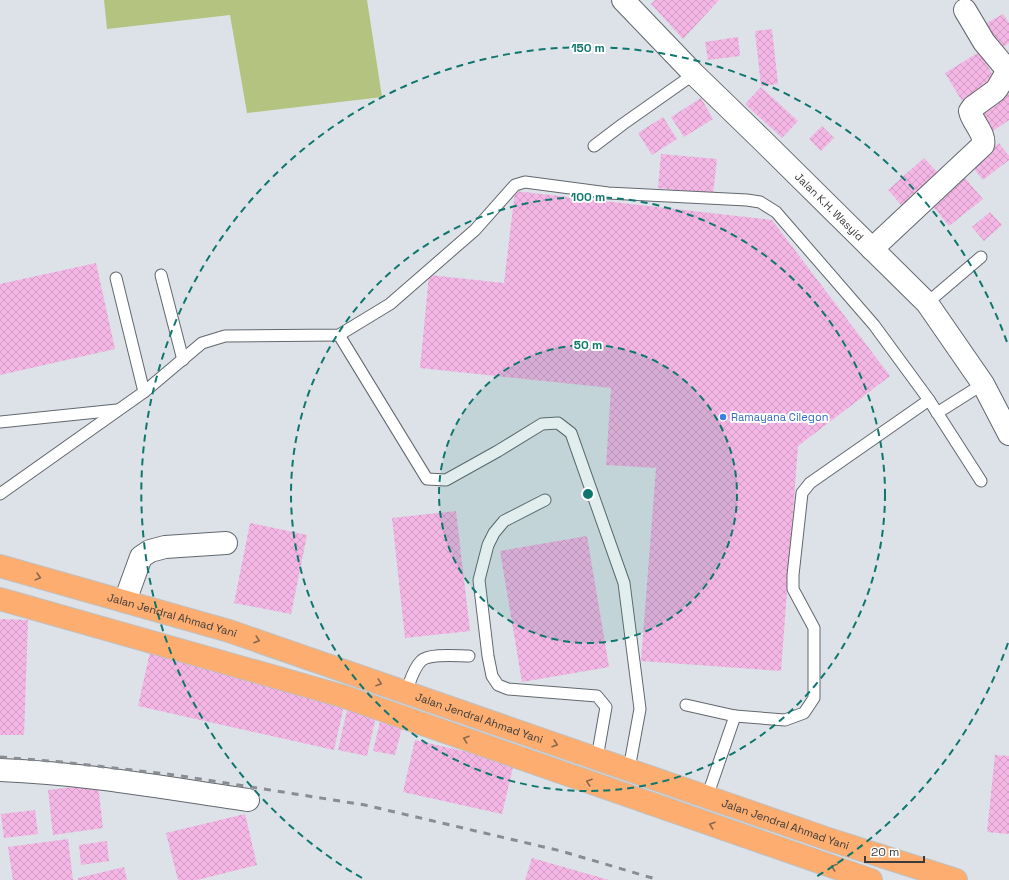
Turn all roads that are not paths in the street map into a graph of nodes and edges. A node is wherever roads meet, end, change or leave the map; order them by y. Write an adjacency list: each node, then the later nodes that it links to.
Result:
1 (623, 0): 4 (street, Jalan K.H. Wasyid)
2 (965, 10): 3 (street)
3 (1009, 72): 6 (street)
4 (694, 74): 5 (lane); 6 (street, Jalan K.H. Wasyid)
5 (594, 146)
6 (872, 249): 10 (street, Jalan K.H. Wasyid)
7 (980, 257): 10 (lane)
8 (162, 275): 12 (lane)
9 (116, 278): 14 (lane)
10 (927, 303): 13 (street, Jalan K.H. Wasyid)
11 (339, 335): 12 (lane); 15 (lane); 32 (lane)
12 (183, 360): 14 (lane)
13 (983, 384): 17 (lane); 19 (street, Jalan K.H. Wasyid)
14 (144, 392): 16 (lane)
15 (929, 400): 17 (lane); 30 (lane)
16 (118, 410): 18 (lane); 21 (lane)
17 (937, 413): 20 (lane)
18 (0, 422)
19 (1009, 434)
20 (981, 481)
21 (0, 494)
22 (545, 500): 31 (lane)
23 (226, 543): 26 (street)
24 (0, 566): 26 (highway, Jalan Jendral Ahmad Yani, one-way to 26)
25 (0, 599): 36 (highway, one-way to 25)
26 (124, 600): 28 (highway, Jalan Jendral Ahmad Yani, one-way to 28)
27 (469, 656): 28 (lane)
28 (406, 692): 31 (highway, Jalan Jendral Ahmad Yani, one-way to 31)
29 (686, 705): 30 (lane)
30 (735, 716): 34 (lane)
31 (597, 758): 32 (highway, Jalan Jendral Ahmad Yani)
32 (629, 769): 34 (highway, Jalan Jendral Ahmad Yani)
33 (0, 770): 35 (street)
34 (707, 797): 37 (highway, Jalan Jendral Ahmad Yani)
35 (248, 800)
36 (871, 880)
37 (956, 880)

